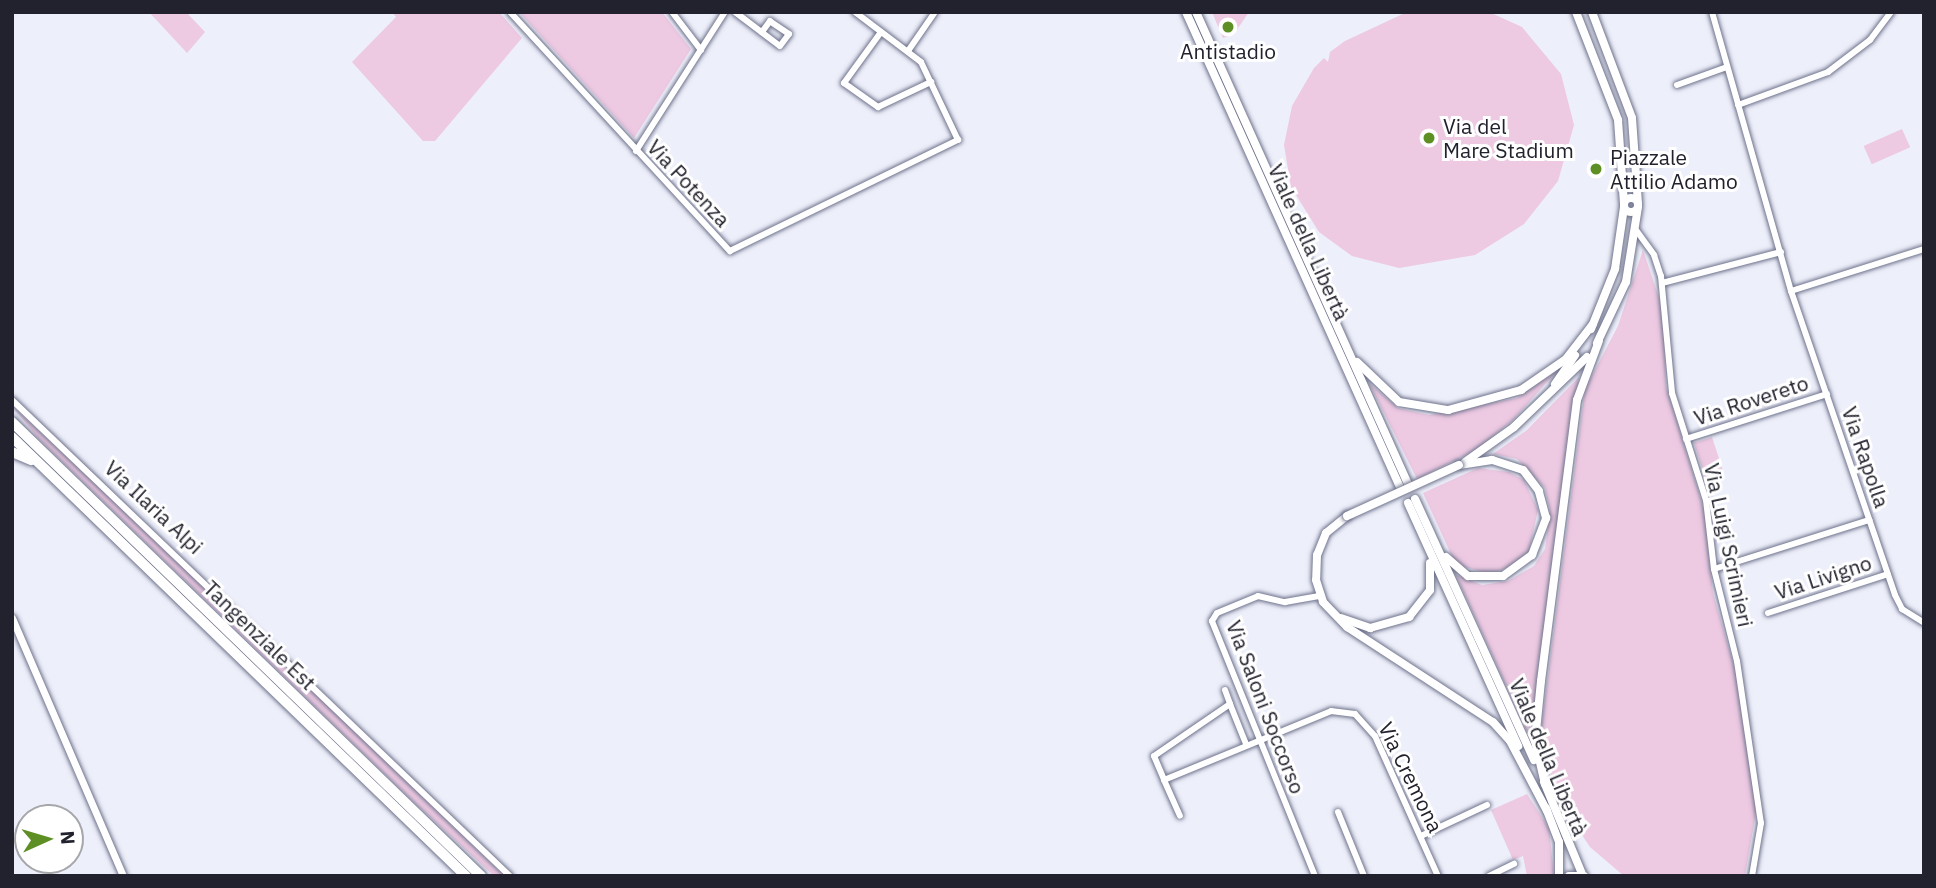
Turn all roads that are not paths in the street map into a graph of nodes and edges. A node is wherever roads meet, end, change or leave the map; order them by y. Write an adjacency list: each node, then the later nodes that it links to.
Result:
1 (510, 12): 21 (street, Via Potenza)
2 (672, 12): 15 (street)
3 (726, 12): 15 (street)
4 (735, 12): 13 (street)
5 (855, 12): 14 (street)
6 (935, 12): 16 (street)
7 (1186, 12): 33 (main road, Viale della Libertà)
8 (1196, 12): 33 (main road, Viale della Libertà)
9 (1576, 12): 22 (main road)
10 (1592, 12): 23 (main road)
11 (1712, 12): 17 (street, Via Rapolla)
12 (1891, 12): 20 (street)
13 (762, 32)
14 (881, 32): 16 (street); 18 (street)
15 (701, 50): 21 (street)
16 (908, 51): 18 (street)
17 (1727, 67): 19 (street); 20 (street, Via Rapolla)
18 (930, 82): 21 (street, Via Potenza)
19 (1677, 85)
20 (1738, 105): 26 (street, Via Rapolla)
21 (636, 151)
22 (1624, 205): 23 (main road); 29 (main road)
23 (1639, 205): 24 (main road)
24 (1636, 230): 27 (street, Via Luigi Scrimieri); 30 (main road)
25 (1924, 249): 28 (street)
26 (1781, 252): 27 (street); 28 (street, Via Rapolla)
27 (1662, 283): 39 (street, Via Luigi Scrimieri)
28 (1791, 291): 34 (street, Via Rapolla)
29 (1607, 296): 30 (main road); 31 (main road)
30 (1620, 300): 32 (main road)
31 (1593, 324): 33 (main road); 36 (main road)
32 (1599, 341): 36 (main road); 57 (main road)
33 (1348, 348)
34 (1827, 394): 39 (street, Via Rovereto); 44 (street, Via Rapolla)
35 (12, 400): 67 (street, Via Ilaria Alpi)
36 (1539, 402): 41 (main road)
37 (12, 422): 66 (highway, Tangenziale Est)
38 (12, 437): 43 (highway, Tangenziale Est)
39 (1686, 439): 45 (street, Via Luigi Scrimieri)
40 (12, 452): 43 (highway)
41 (1460, 465): 42 (main road); 47 (main road, bridge)
42 (1411, 501): 48 (main road); 57 (main road, Viale della Libertà); 59 (main road, Viale della Libertà)
43 (94, 515): 65 (highway, Tangenziale Est)
44 (1870, 520): 45 (street); 46 (street, Via Rapolla)
45 (1714, 569): 75 (street, Via Luigi Scrimieri)
46 (1888, 574): 49 (street, Via Livigno); 51 (street, Via Rapolla)
47 (1320, 596): 48 (main road); 54 (street, Via Saloni Soccorso)
48 (1330, 611): 59 (main road)
49 (1769, 613)
50 (12, 618): 64 (street)
51 (1924, 623)
52 (1225, 690): 53 (street)
53 (1230, 704): 55 (street); 56 (street)
54 (1258, 738): 55 (street, Via Cremona); 62 (street, Via Cremona); 68 (street, Via Saloni Soccorso)
55 (1246, 744): 56 (street, Via Cremona)
56 (1164, 780): 61 (street)
57 (1545, 784): 74 (main road, Viale della Libertà)
58 (1487, 805): 62 (street)
59 (1547, 811): 72 (main road, Viale della Libertà)
60 (1338, 812): 69 (street)
61 (1180, 817)
62 (1421, 836): 70 (street, Via Cremona)
63 (1514, 864): 71 (street)
64 (123, 876)
65 (466, 876)
66 (481, 876)
67 (510, 876)
68 (1315, 876)
69 (1364, 876)
70 (1438, 876)
71 (1489, 876)
72 (1559, 876)
73 (1569, 876): 74 (main road, Viale della Libertà)
74 (1584, 876)
75 (1752, 876)

